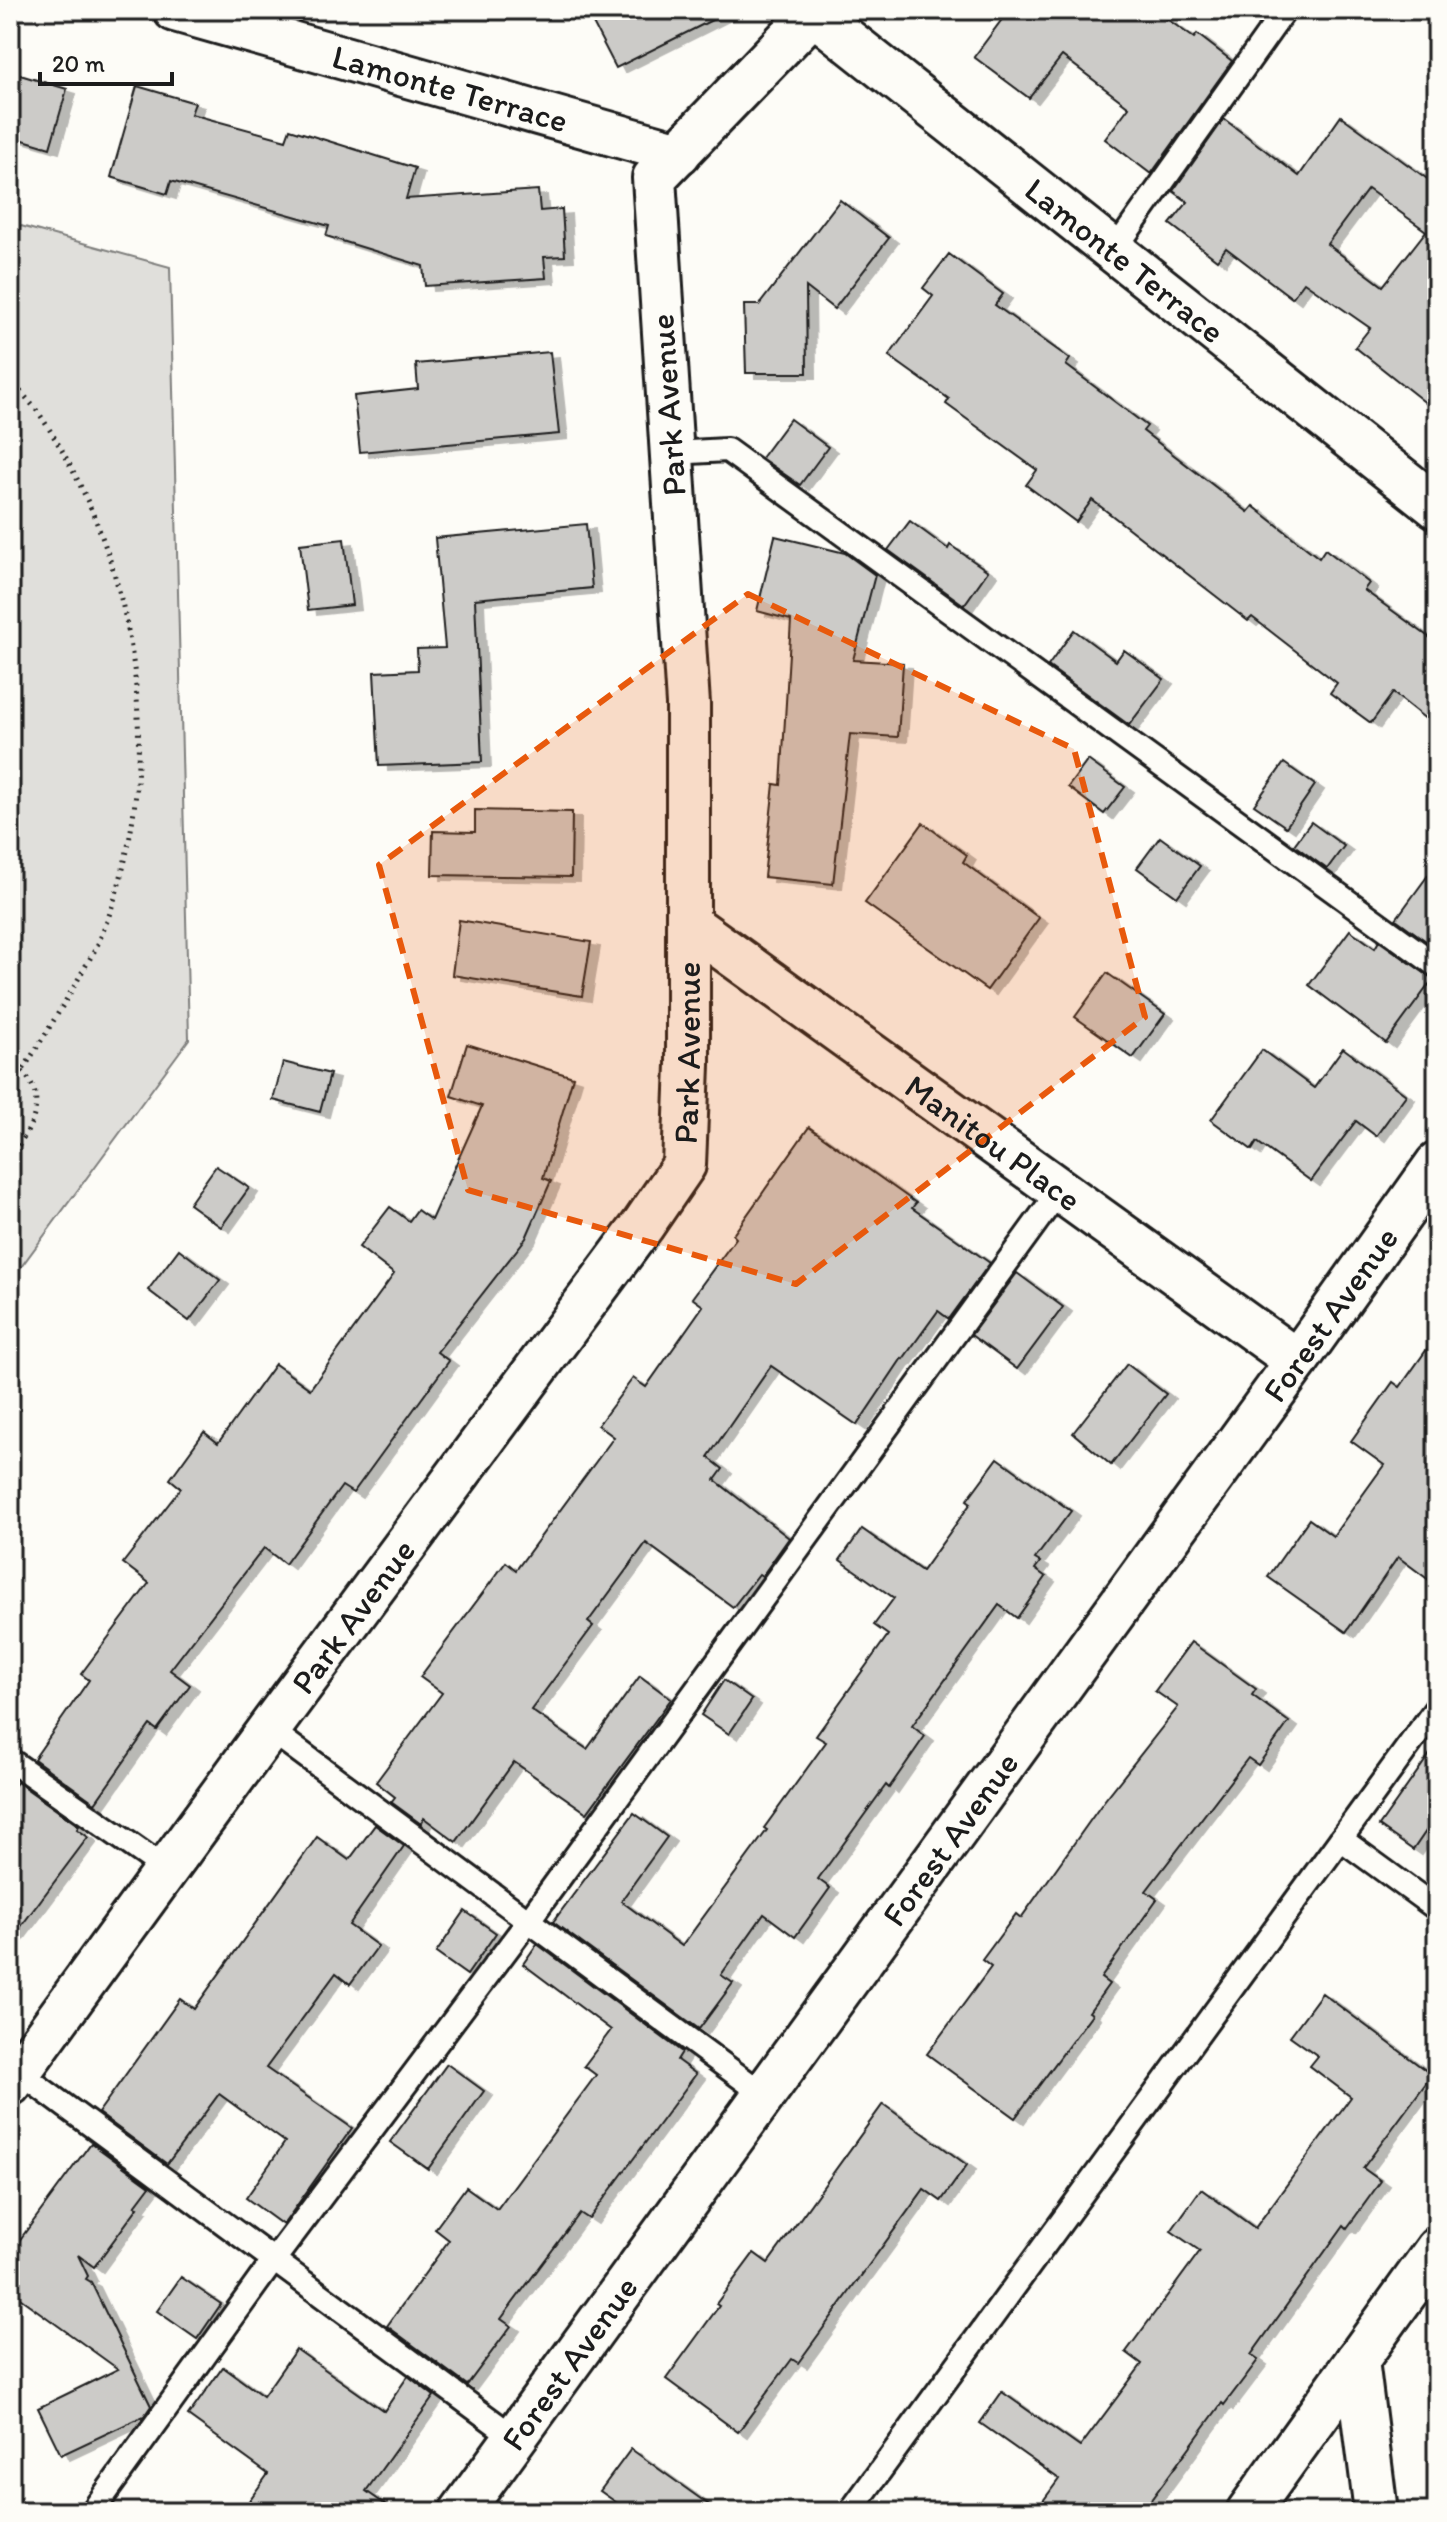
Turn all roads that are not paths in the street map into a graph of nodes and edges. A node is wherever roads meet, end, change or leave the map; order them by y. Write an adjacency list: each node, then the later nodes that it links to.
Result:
1 (175, 10): 4 (street, Lamonte Terrace)
2 (1285, 10): 5 (lane)
3 (815, 12): 4 (street, Park Avenue); 5 (street, Lamonte Terrace)
4 (679, 153): 6 (street, Park Avenue)
5 (1113, 252): 7 (street, Lamonte Terrace)
6 (672, 453): 8 (street, Park Avenue); 9 (lane)
7 (1437, 507)
8 (688, 923): 11 (street, Manitou Place); 14 (street, Park Avenue)
9 (1437, 966)
10 (1437, 1164): 12 (street, Forest Avenue)
11 (1059, 1191): 12 (street, Manitou Place); 19 (lane)
12 (1297, 1361): 21 (street, Forest Avenue)
13 (1437, 1707): 16 (lane)
14 (269, 1729): 17 (street, Park Avenue); 19 (lane)
15 (10, 1760): 17 (lane)
16 (1341, 1839): 18 (lane); 28 (lane)
17 (167, 1870): 20 (street, Park Avenue)
18 (1437, 1909)
19 (529, 1920): 21 (lane); 23 (lane)
20 (15, 2078): 23 (lane)
21 (763, 2094): 25 (street, Forest Avenue)
22 (1437, 2249): 24 (street)
23 (273, 2261): 25 (lane); 26 (lane)
24 (1357, 2360): 29 (street); 30 (street)
25 (515, 2438): 27 (street, Forest Avenue)
26 (92, 2512)
27 (461, 2512)
28 (850, 2512)
29 (1248, 2512)
30 (1376, 2512)

